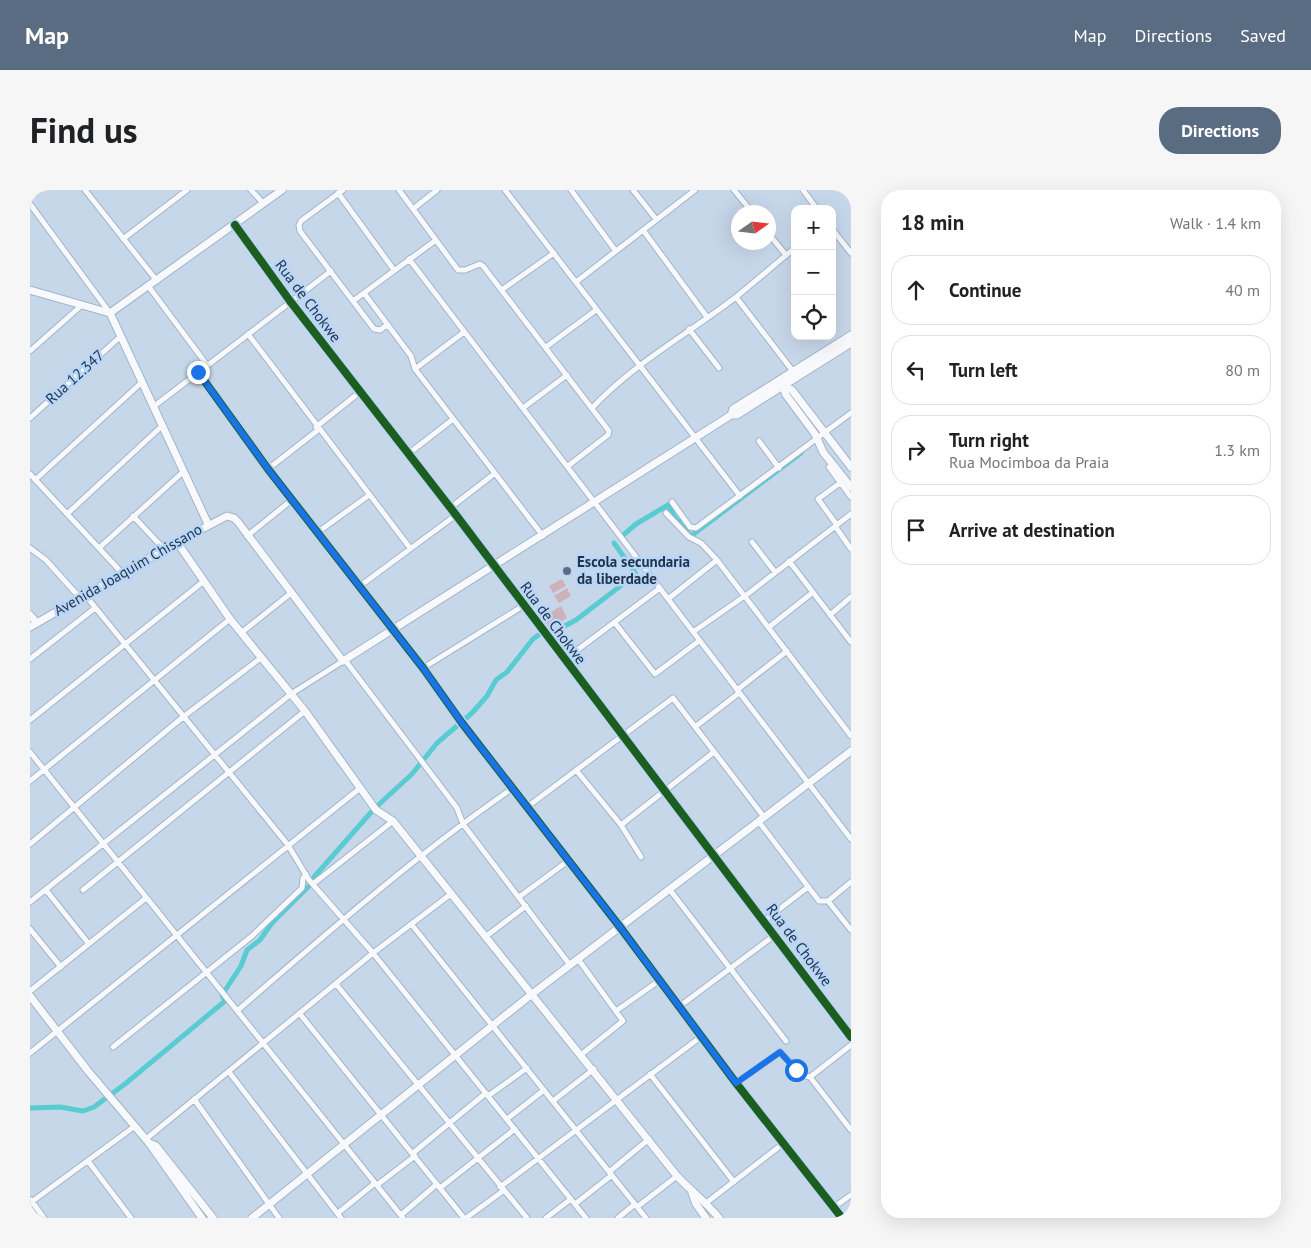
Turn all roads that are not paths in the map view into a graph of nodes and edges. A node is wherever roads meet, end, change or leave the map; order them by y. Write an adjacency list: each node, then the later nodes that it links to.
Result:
1 (85, 190): 23 (street)
2 (187, 190): 23 (street)
3 (251, 190): 14 (street)
4 (282, 190): 14 (street)
5 (399, 190): 18 (street)
6 (437, 190): 18 (street)
7 (505, 190): 28 (street)
8 (571, 190): 26 (street)
9 (633, 190): 19 (street)
10 (696, 190): 19 (street)
11 (734, 190): 16 (street)
12 (803, 190): 17 (street)
13 (340, 192): 32 (street); 33 (street)
14 (262, 203): 20 (street)
15 (30, 204): 45 (street)
16 (746, 205)
17 (814, 205)
18 (413, 209): 24 (street)
19 (656, 219): 21 (street)
20 (235, 225): 34 (street); 41 (street, Rua de Chokwe)
21 (643, 230): 26 (street); 46 (street)
22 (836, 234): 29 (street)
23 (123, 239): 34 (street)
24 (436, 240): 31 (street); 38 (street)
25 (776, 243): 30 (street)
26 (616, 250): 35 (street)
27 (793, 250): 30 (street)
28 (554, 253): 35 (street); 38 (street)
29 (851, 253)
30 (786, 255): 40 (street)
31 (409, 259): 33 (street); 49 (street)
32 (331, 270): 41 (street); 42 (street)
33 (394, 270): 39 (street)
34 (157, 281): 36 (street)
35 (576, 282): 44 (street)
36 (149, 287): 45 (street); 56 (street)
37 (31, 289): 43 (street)
38 (503, 289): 54 (street)
39 (364, 293): 42 (street); 47 (street)
40 (736, 297): 46 (street); 62 (street)
41 (290, 300): 50 (street); 66 (street, Rua de Chokwe)
42 (353, 301): 47 (street)
43 (82, 305): 45 (street); 55 (street)
44 (596, 310): 54 (street); 58 (street)
45 (110, 314): 52 (street)
46 (707, 317): 48 (street)
47 (387, 325): 60 (street)
48 (689, 330): 58 (street); 59 (street)
49 (464, 332): 60 (street); 68 (street)
50 (248, 334): 56 (street); 74 (street)
51 (851, 335): 57 (street)
52 (121, 336): 64 (street); 71 (street, Rua 12.347)
53 (851, 343): 57 (street)
54 (546, 347): 63 (street)
55 (30, 351)
56 (207, 365): 61 (street)
57 (810, 365): 62 (street)
58 (638, 366): 69 (street); 76 (street)
59 (719, 368)
60 (415, 369): 72 (street)
61 (198, 372): 67 (street); 84 (street)
62 (795, 374): 65 (street)
63 (567, 375): 68 (street); 69 (street)
64 (141, 382): 67 (street); 88 (street)
65 (781, 383): 75 (street); 76 (street); 77 (street)
66 (360, 392): 74 (street); 79 (street, Rua de Chokwe)
67 (153, 407): 73 (street)
68 (523, 408): 80 (street)
69 (592, 408): 80 (street)
70 (851, 413): 75 (street)
71 (30, 418)
72 (452, 420): 79 (street); 87 (street)
73 (163, 425): 85 (street); 99 (street)
74 (317, 428): 84 (street); 91 (street)
75 (826, 433): 77 (street); 81 (street)
76 (695, 438): 92 (street); 95 (street)
77 (818, 439): 83 (street); 90 (street)
78 (759, 441): 83 (street)
79 (408, 454): 97 (street, Rua de Chokwe)
80 (568, 466): 95 (street)
81 (851, 466)
82 (829, 467): 89 (street)
83 (779, 468): 92 (street)
84 (268, 469): 94 (street)
85 (184, 471): 102 (street); 103 (street)
86 (30, 474): 88 (street)
87 (494, 474): 97 (street); 107 (street)
88 (35, 480): 99 (street)
89 (840, 483): 93 (street); 104 (street)
90 (851, 486)
91 (368, 496): 105 (street); 112 (street)
92 (740, 496): 96 (street)
93 (851, 497)
94 (293, 499): 105 (street); 106 (street)
95 (594, 502): 107 (street); 122 (street)
96 (672, 502)
97 (450, 508): 101 (street, Rua de Chokwe)
98 (666, 512): 115 (street)
99 (67, 514): 111 (street)
100 (851, 514): 104 (street)
101 (456, 515): 112 (street); 117 (street, Rua de Chokwe)
102 (134, 516): 111 (street); 113 (street)
103 (208, 524): 106 (street, Avenida Joaquim Chissano); 108 (street, Avenida Joaquim Chissano)
104 (836, 526): 114 (street); 116 (street)
105 (318, 532): 121 (street)
106 (247, 536): 124 (street)
107 (543, 536): 117 (street)
108 (176, 542): 113 (street, Avenida Joaquim Chissano); 120 (street)
109 (752, 542): 118 (street)
110 (30, 548): 126 (street)
111 (99, 548): 119 (street)
112 (410, 548): 121 (street)
113 (164, 549): 119 (street, Avenida Joaquim Chissano)
114 (851, 549)
115 (717, 560): 125 (street); 128 (street)
116 (789, 561): 118 (street); 123 (street)
117 (493, 566): 129 (street, Rua de Chokwe); 137 (street)
118 (775, 572): 125 (street)
119 (123, 574): 126 (street, Avenida Joaquim Chissano)
120 (204, 582): 133 (street); 142 (street)
121 (360, 586): 137 (street)
122 (660, 588): 128 (street); 134 (street)
123 (812, 593): 132 (street); 136 (street)
124 (291, 594): 139 (street); 147 (street)
125 (744, 596): 136 (street); 138 (street)
126 (83, 597): 130 (street); 135 (street, Avenida Joaquim Chissano)
127 (851, 597): 132 (street)
128 (668, 599): 138 (street)
129 (523, 606): 146 (street, Rua de Chokwe); 148 (street)
130 (95, 608): 142 (street); 145 (street)
131 (30, 615): 135 (street)
132 (830, 615): 141 (street)
133 (230, 619): 139 (street); 149 (street)
134 (615, 623): 140 (street); 146 (street)
135 (33, 625)
136 (769, 627): 143 (street)
137 (392, 630): 147 (street); 148 (street)
138 (693, 632): 140 (street)
139 (241, 633): 144 (street)
140 (699, 640): 150 (street)
141 (851, 642)
142 (125, 644): 149 (street); 154 (street)
143 (787, 651): 150 (street); 157 (street)
144 (262, 657): 151 (street); 153 (street)
145 (30, 659)
146 (564, 660): 156 (street, Rua de Chokwe)
147 (344, 661): 151 (street); 174 (street)
148 (423, 668): 167 (street)
149 (154, 681): 153 (street); 162 (street)
150 (738, 691): 155 (street); 166 (street)
151 (291, 694): 152 (street); 161 (street)
152 (305, 710): 164 (street); 168 (street)
153 (183, 717): 161 (street); 171 (street)
154 (30, 720)
155 (695, 727): 156 (street); 159 (street)
156 (621, 735): 163 (street); 169 (street, Rua de Chokwe)
157 (851, 736)
158 (30, 752): 162 (street)
159 (714, 752): 169 (street); 172 (street)
160 (851, 752): 166 (street)
161 (213, 754): 164 (street); 178 (street)
162 (44, 770): 165 (street); 171 (street)
163 (576, 770): 170 (street); 175 (street)
164 (228, 772): 179 (street); 184 (street)
165 (30, 781)
166 (808, 784): 172 (street); 176 (street)
167 (513, 788): 170 (street); 174 (street)
168 (359, 789): 173 (street); 179 (street)
169 (664, 791): 175 (street); 182 (street, Rua de Chokwe)
170 (527, 807): 183 (street)
171 (75, 808): 177 (street); 178 (street)
172 (762, 820): 182 (street); 188 (street)
173 (394, 821): 180 (street); 187 (street)
174 (464, 824): 180 (street); 193 (street)
175 (621, 825): 181 (street)
176 (850, 837)
177 (30, 844)
178 (104, 844): 184 (street); 189 (street)
179 (288, 845): 185 (street); 204 (street)
180 (421, 856): 192 (street); 198 (street)
181 (641, 857)
182 (714, 857): 191 (street); 199 (street, Rua de Chokwe)
183 (568, 861): 193 (street); 201 (street)
184 (117, 862): 190 (street); 194 (street)
185 (306, 874): 187 (street); 213 (street)
186 (851, 882): 195 (street)
187 (313, 884): 198 (street)
188 (808, 887): 195 (street); 199 (street)
189 (46, 890): 196 (street); 207 (street)
190 (83, 890)
191 (670, 890): 201 (street); 212 (street)
192 (451, 894): 200 (street); 206 (street)
193 (519, 897): 197 (street)
194 (146, 898): 204 (street); 207 (street)
195 (828, 900): 203 (street)
196 (30, 902)
197 (526, 906): 206 (street); 210 (street)
198 (343, 918): 208 (street); 220 (street)
199 (764, 921): 205 (street, Rua de Chokwe)
200 (412, 925): 208 (street); 223 (street)
201 (620, 927): 209 (street); 214 (street)
202 (30, 929): 211 (street)
203 (851, 930)
204 (176, 935): 213 (street); 224 (street)
205 (775, 935): 212 (street); 226 (street, Rua de Chokwe)
206 (485, 937): 217 (street)
207 (89, 944): 211 (street)
208 (373, 953): 215 (street); 233 (street)
209 (578, 960): 210 (street); 221 (street)
210 (570, 965): 217 (street)
211 (61, 967): 216 (street)
212 (730, 968): 219 (street); 227 (street)
213 (205, 973): 220 (street); 230 (street)
214 (660, 980): 219 (street); 221 (street)
215 (336, 984): 222 (street); 240 (street)
216 (30, 991)
217 (532, 994): 223 (street); 232 (street)
218 (30, 996): 224 (street)
219 (680, 1006): 225 (street)
220 (238, 1010): 228 (street)
221 (616, 1011): 232 (street)
222 (300, 1014): 228 (street); 246 (street)
223 (493, 1026): 233 (street); 234 (street)
224 (59, 1032): 231 (street); 249 (street)
225 (702, 1036): 237 (street); 239 (street)
226 (851, 1037)
227 (786, 1040)
228 (263, 1044): 236 (street); 256 (street)
229 (851, 1046): 238 (street)
230 (113, 1047)
231 (30, 1053)
232 (582, 1054): 235 (street)
233 (455, 1056): 240 (street); 242 (street)
234 (526, 1068): 241 (street); 242 (street)
235 (594, 1069): 244 (street); 245 (street)
236 (229, 1072): 243 (street); 262 (street)
237 (650, 1074): 244 (street); 264 (street)
238 (810, 1077): 239 (street); 252 (street)
239 (736, 1083): 255 (street)
240 (418, 1086): 246 (street); 248 (street)
241 (544, 1090): 245 (street); 247 (street)
242 (487, 1095): 247 (street); 248 (street)
243 (194, 1099): 254 (street); 274 (street)
244 (616, 1099): 251 (street); 253 (street)
245 (553, 1101): 251 (street)
246 (383, 1115): 256 (street); 257 (street)
247 (507, 1119): 250 (street)
248 (449, 1123): 257 (street); 258 (street)
249 (135, 1126): 254 (street); 260 (street)
250 (515, 1129): 258 (street); 259 (street)
251 (576, 1130): 259 (street); 261 (street)
252 (851, 1130)
253 (649, 1139): 261 (street); 263 (street)
254 (148, 1141): 272 (street); 276 (street)
255 (784, 1143): 264 (street); 277 (street)
256 (345, 1145): 262 (street); 265 (street)
257 (414, 1154): 265 (street); 266 (street)
258 (477, 1159): 266 (street); 267 (street)
259 (538, 1159): 267 (street); 271 (street)
260 (88, 1161): 270 (street); 283 (street)
261 (610, 1173): 271 (street); 275 (street)
262 (308, 1174): 274 (street); 278 (street)
263 (677, 1176): 268 (street); 275 (street)
264 (734, 1182): 273 (street)
265 (376, 1184): 278 (street); 279 (street)
266 (439, 1186): 279 (street); 288 (street)
267 (502, 1189): 288 (street); 289 (street)
268 (692, 1193): 273 (street); 280 (street)
269 (851, 1195): 277 (street)
270 (31, 1201): 282 (street)
271 (573, 1201): 290 (street); 291 (street)
272 (200, 1202): 276 (street); 285 (street)
273 (706, 1203): 294 (street)
274 (269, 1205): 286 (street); 287 (street)
275 (636, 1206): 292 (street); 293 (street)
276 (193, 1207): 284 (street)
277 (834, 1207): 281 (street)
278 (340, 1216)
279 (402, 1216)
280 (702, 1217)
281 (840, 1217)
282 (44, 1218)
283 (131, 1218)
284 (202, 1218)
285 (213, 1218)
286 (252, 1218)
287 (279, 1218)
288 (465, 1218)
289 (527, 1218)
290 (546, 1218)
291 (586, 1218)
292 (618, 1218)
293 (646, 1218)
294 (719, 1218)

